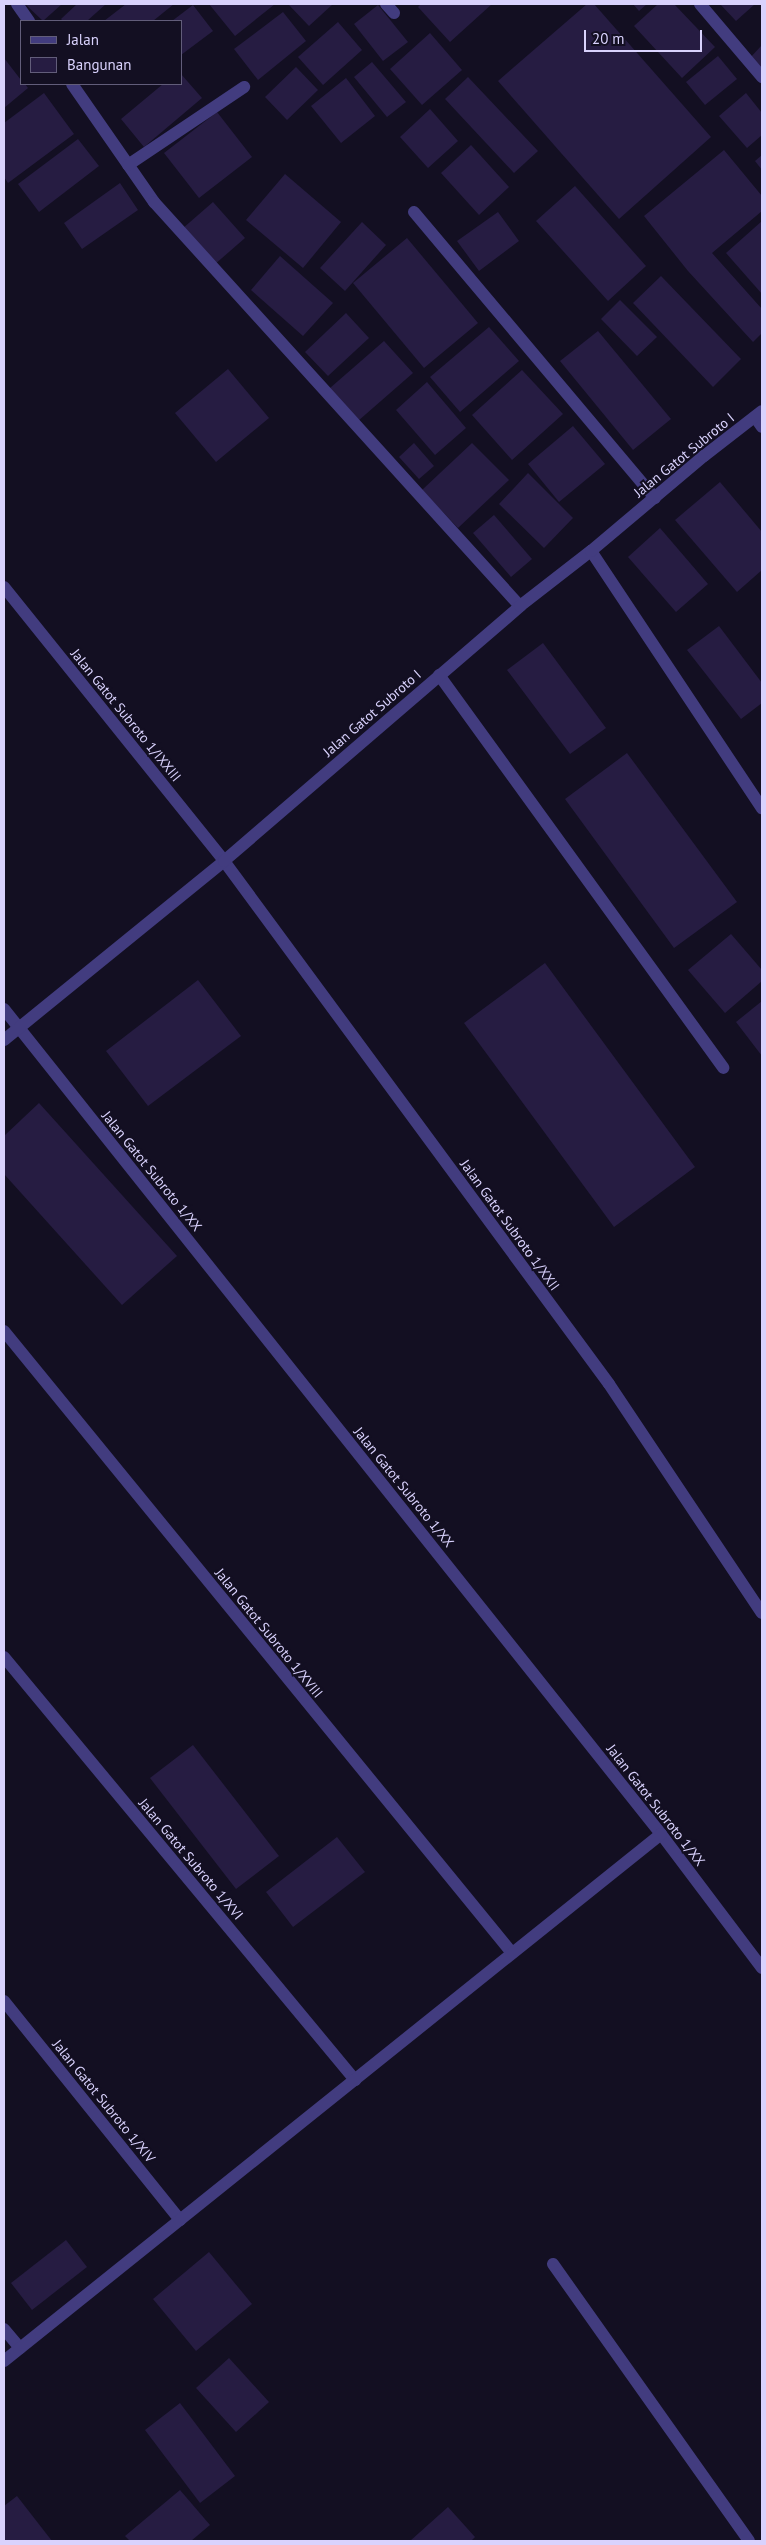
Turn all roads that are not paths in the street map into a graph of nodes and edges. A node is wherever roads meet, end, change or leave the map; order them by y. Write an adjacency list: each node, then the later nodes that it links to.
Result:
1 (17, 4): 3 (street)
2 (700, 4): 4 (street)
3 (28, 20)
4 (762, 77)
5 (73, 85): 7 (street)
6 (244, 87): 7 (street)
7 (128, 165): 13 (street)
8 (414, 212): 10 (street)
9 (760, 418): 10 (street, Jalan Gatot Subroto I)
10 (655, 498): 11 (street, Jalan Gatot Subroto I)
11 (591, 551): 13 (street, Jalan Gatot Subroto I); 15 (street)
12 (4, 587): 16 (street, Jalan Gatot Subroto 1/IXXIII)
13 (520, 606): 14 (street, Jalan Gatot Subroto I)
14 (440, 676): 16 (street, Jalan Gatot Subroto I); 20 (street)
15 (762, 808)
16 (224, 861): 18 (street, Jalan Gatot Subroto I); 22 (street, Jalan Gatot Subroto 1/XXII)
17 (4, 1009): 18 (street, Jalan Gatot Subroto 1/XX)
18 (19, 1028): 19 (street, Jalan Gatot Subroto I); 24 (street, Jalan Gatot Subroto 1/XX)
19 (4, 1040)
20 (724, 1068)
21 (4, 1332): 25 (street, Jalan Gatot Subroto 1/XVIII)
22 (762, 1613)
23 (4, 1657): 28 (street, Jalan Gatot Subroto 1/XVI)
24 (661, 1834): 25 (street); 26 (street, Jalan Gatot Subroto 1/XX)
25 (512, 1953): 28 (street)
26 (762, 1968)
27 (4, 2001): 29 (street, Jalan Gatot Subroto 1/XIV)
28 (355, 2080): 29 (street)
29 (180, 2220): 32 (street)
30 (553, 2264): 34 (street)
31 (4, 2329): 32 (street)
32 (20, 2348): 33 (street)
33 (4, 2361)
34 (749, 2541)

